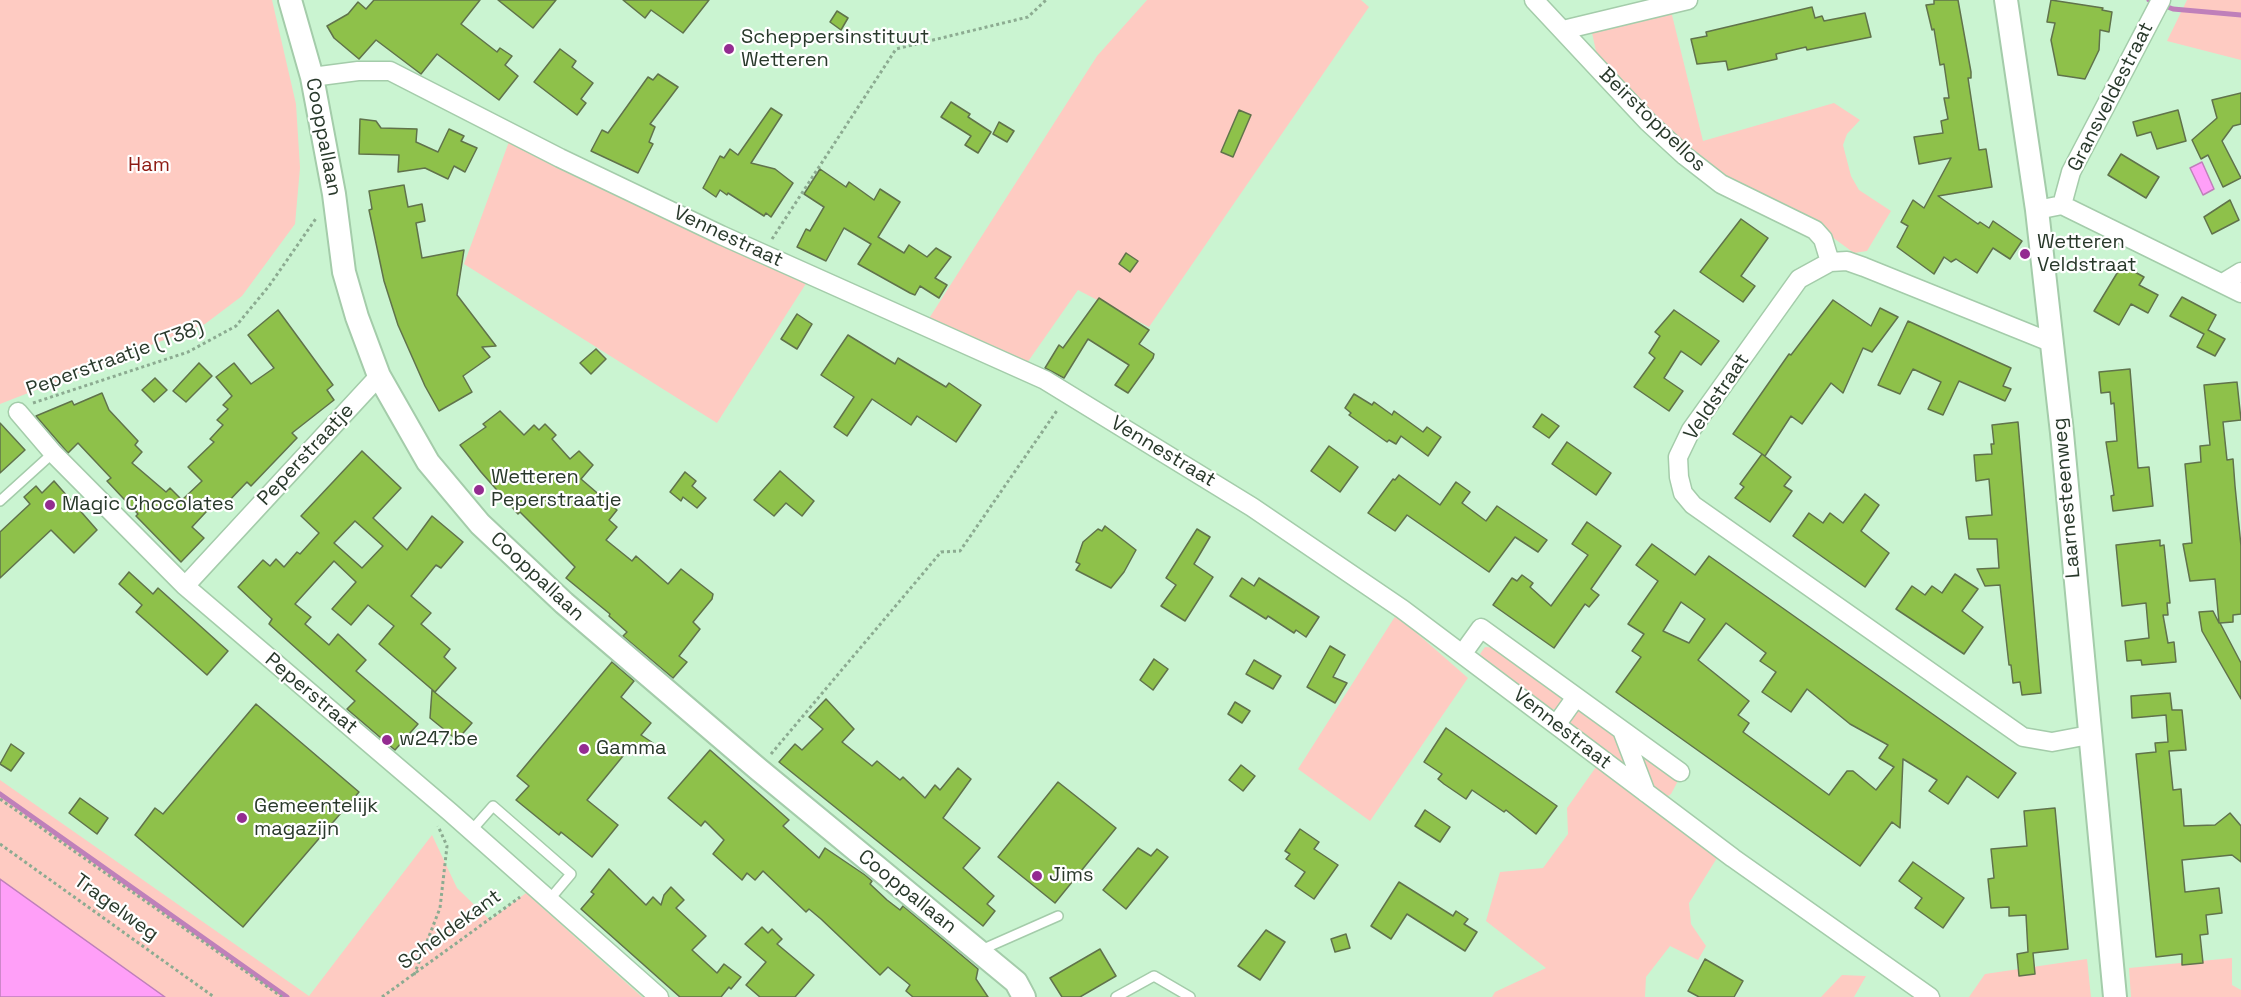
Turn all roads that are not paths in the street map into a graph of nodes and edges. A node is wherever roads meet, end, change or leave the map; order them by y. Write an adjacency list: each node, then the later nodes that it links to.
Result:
1 (290, 0): 7 (street, Cooppallaan)
2 (1534, 0): 6 (street, Beirstoppellos)
3 (1688, 0): 6 (street)
4 (2006, 0): 9 (street, Laarnesteenweg)
5 (2157, 7): 8 (street, Gransveldestraat)
6 (1563, 30): 10 (street, Beirstoppellos)
7 (312, 77): 15 (street, Cooppallaan); 20 (street, Vennestraat)
8 (2062, 205): 9 (street); 12 (street)
9 (2037, 210): 14 (street, Laarnesteenweg)
10 (1830, 262): 14 (street); 24 (street, Veldstraat)
11 (2241, 272): 12 (street)
12 (2223, 283): 13 (street)
13 (2241, 293)
14 (2050, 342): 24 (street, Laarnesteenweg)
15 (379, 376): 19 (street, Peperstraatje); 30 (street, Cooppallaan)
16 (18, 412): 17 (street, Peperstraat)
17 (53, 453): 18 (lane); 19 (street, Peperstraat)
18 (0, 501)
19 (185, 586): 27 (street, Peperstraat)
20 (1464, 653): 21 (street); 22 (street, Vennestraat)
21 (1576, 697): 22 (street); 23 (street)
22 (1556, 725): 26 (street, Vennestraat)
23 (1622, 730): 25 (street); 26 (street)
24 (2090, 735): 36 (street, Laarnesteenweg)
25 (1680, 772)
26 (1646, 794): 35 (street, Vennestraat)
27 (471, 831): 28 (street, Peperstraat); 28 (lane)
28 (549, 900): 31 (street, Peperstraat)
29 (1058, 916): 30 (lane)
30 (979, 951): 32 (street, Cooppallaan)
31 (659, 997)
32 (1024, 997)
33 (1116, 997): 34 (lane)
34 (1190, 997)
35 (1930, 997)
36 (2115, 997)

